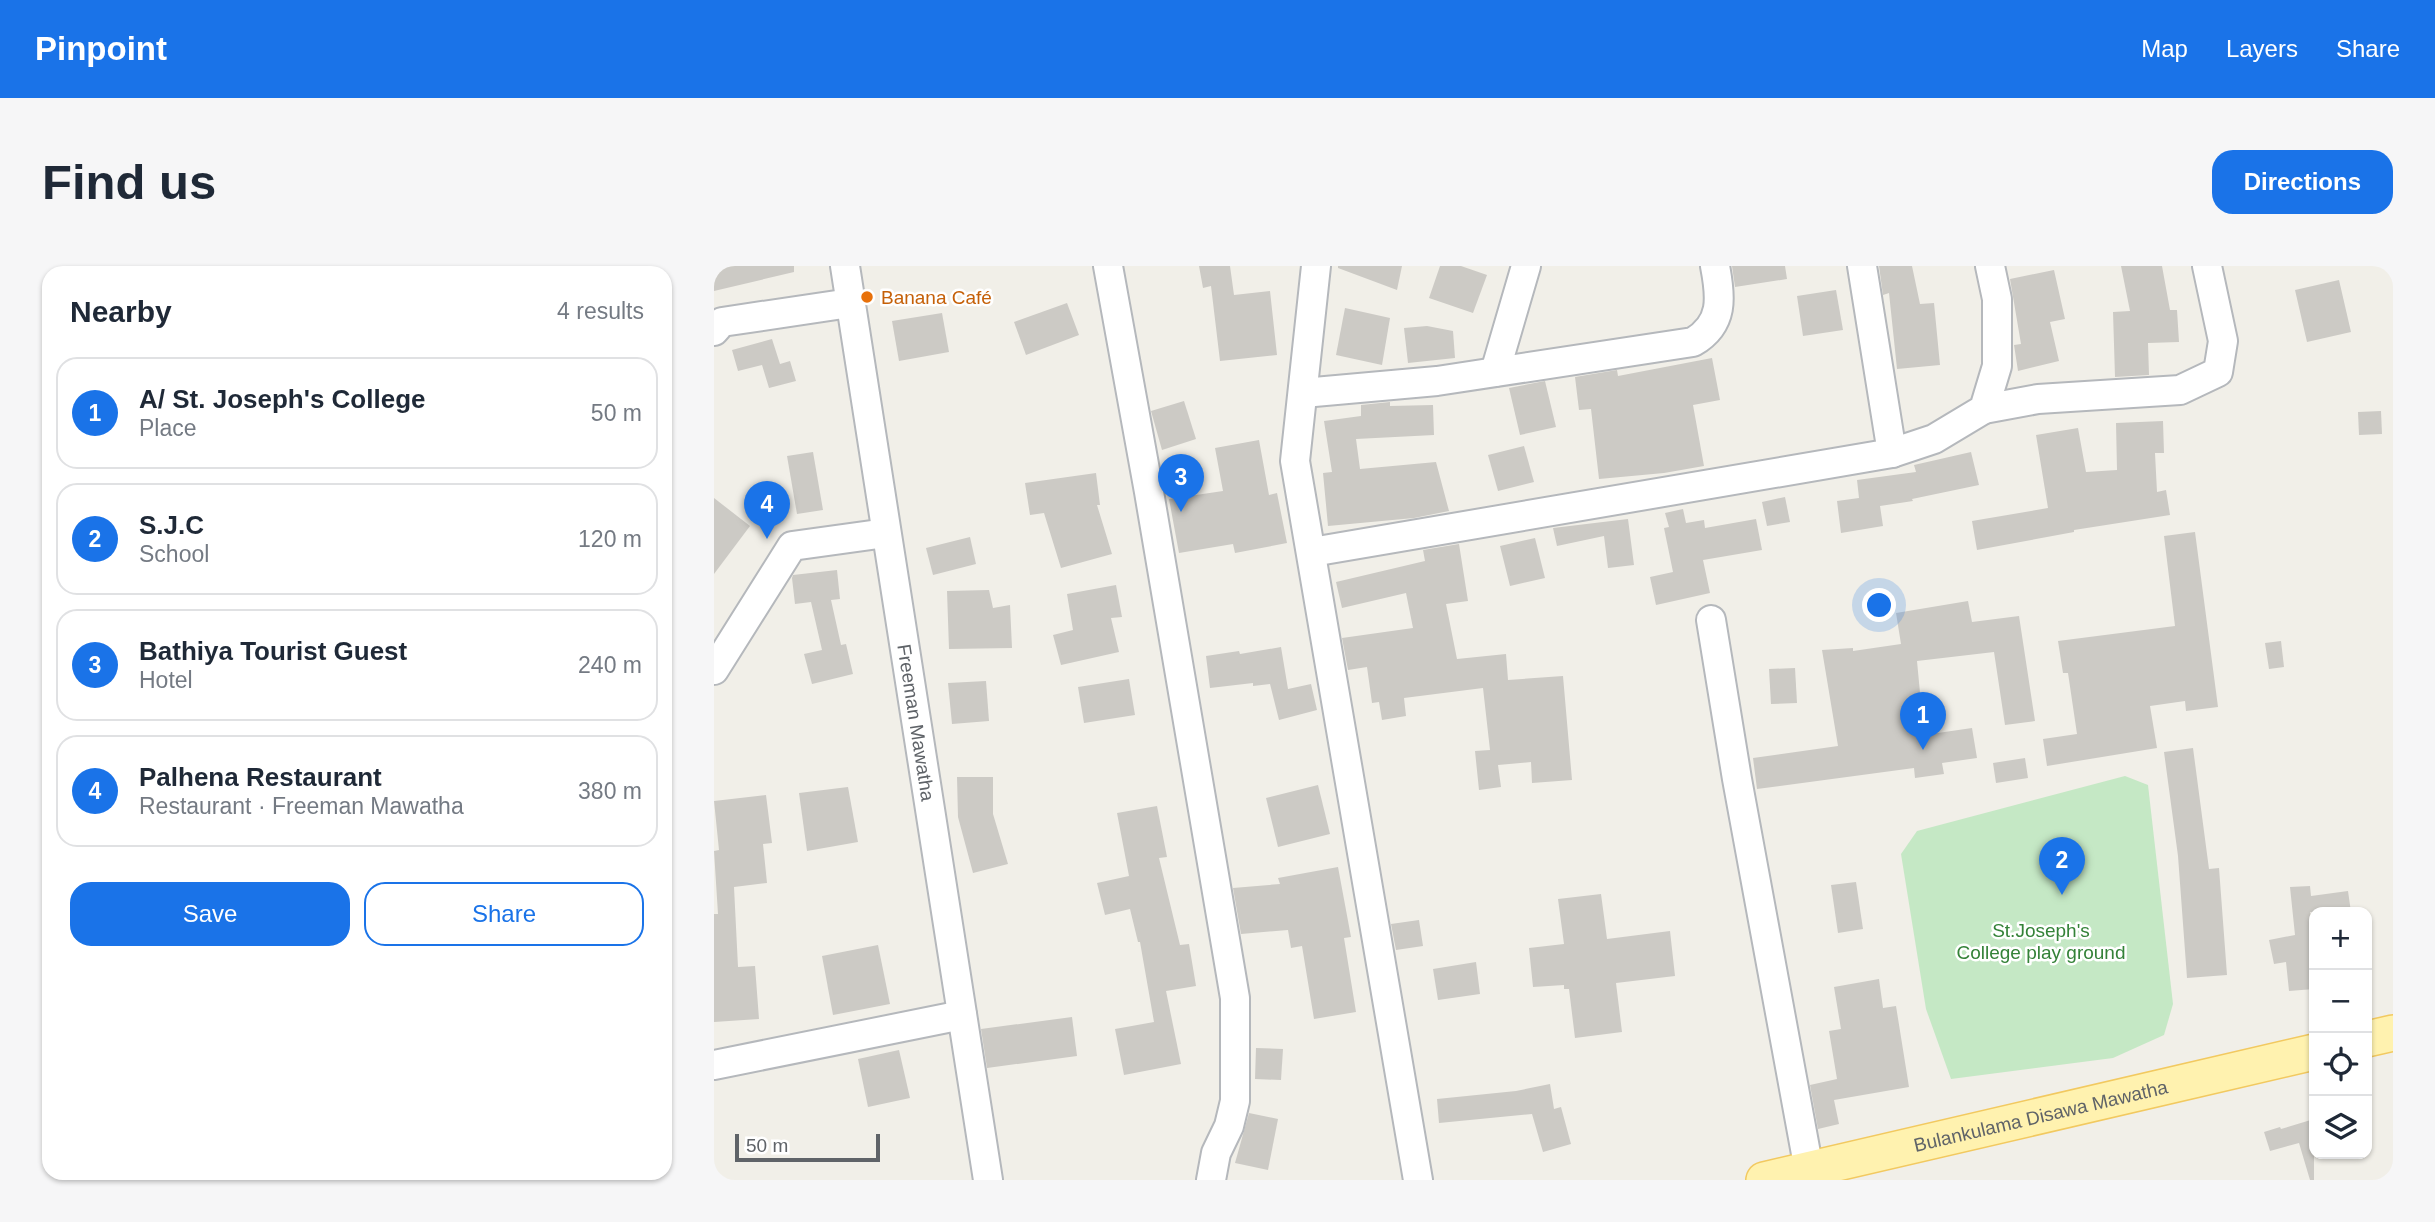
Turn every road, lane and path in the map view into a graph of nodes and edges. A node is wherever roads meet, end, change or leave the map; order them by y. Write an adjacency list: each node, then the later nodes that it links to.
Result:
1 (845, 266): 9 (street, Freeman Mawatha)
2 (1317, 266): 12 (street)
3 (1716, 266): 11 (street)
4 (1862, 266): 14 (street)
5 (1990, 266): 13 (street)
6 (2207, 266): 13 (street)
7 (1116, 267): 26 (street)
8 (1521, 268): 11 (street)
9 (850, 303): 10 (street); 15 (street, Freeman Mawatha)
10 (714, 331)
11 (1495, 372): 12 (street)
12 (1303, 393): 16 (street)
13 (1984, 409): 14 (street)
14 (1892, 453): 16 (street)
15 (887, 533): 18 (street); 19 (street, Freeman Mawatha)
16 (1312, 552): 27 (street)
17 (1711, 620): 24 (street)
18 (714, 670)
19 (962, 1016): 23 (street); 25 (street, Freeman Mawatha)
20 (2393, 1033): 21 (main road)
21 (2372, 1038)
22 (2309, 1053): 24 (main road, Bulankulama Disawa Mawatha)
23 (714, 1065)
24 (1809, 1170): 28 (main road, Bulankulama Disawa Mawatha)
25 (988, 1180)
26 (1211, 1180)
27 (1418, 1180)
28 (1764, 1180)

